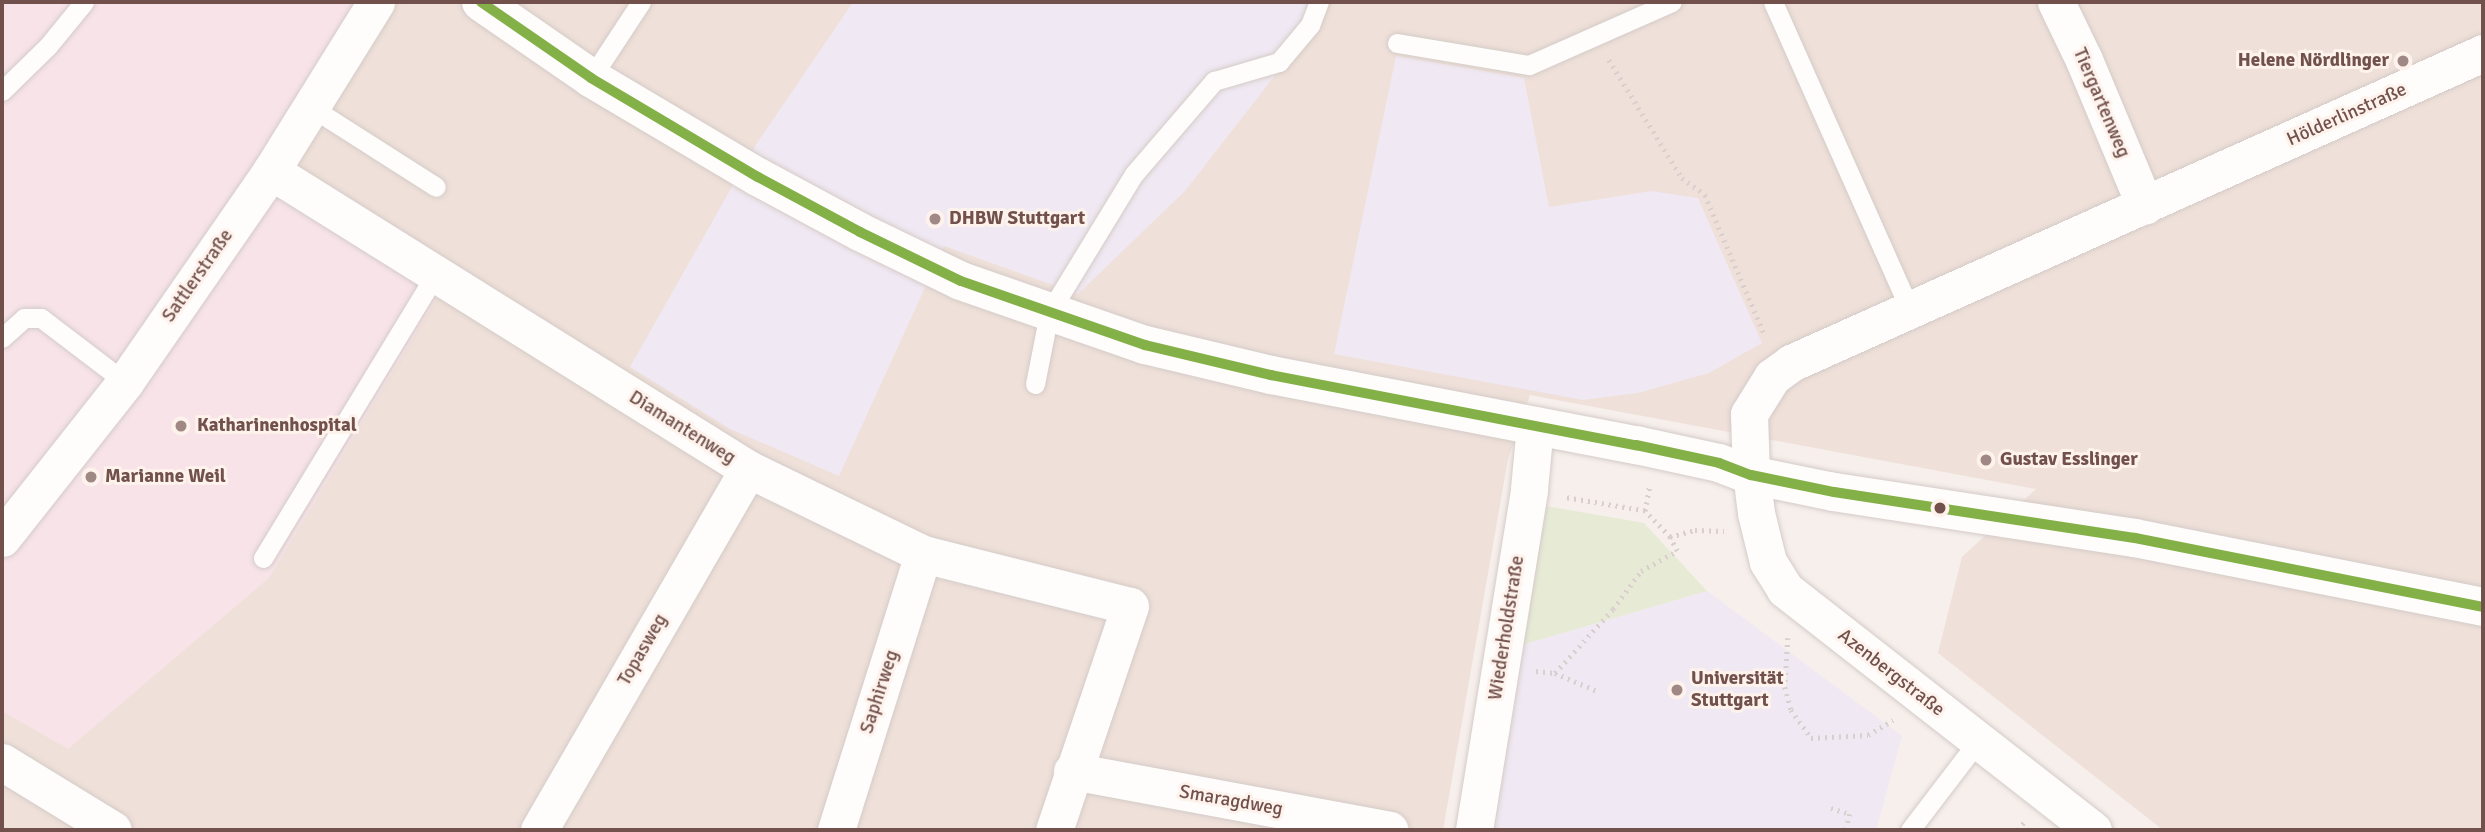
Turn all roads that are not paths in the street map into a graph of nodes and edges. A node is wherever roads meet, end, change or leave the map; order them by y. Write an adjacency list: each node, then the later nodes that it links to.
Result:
1 (84, 2): 12 (lane)
2 (376, 2): 13 (street, Sattlerstraße)
3 (481, 2): 11 (street)
4 (641, 2): 11 (lane)
5 (1319, 2): 19 (lane)
6 (1672, 2): 9 (lane)
7 (1773, 2): 18 (lane)
8 (2056, 2): 16 (street, Tiergartenweg)
9 (1396, 43)
10 (2483, 53): 16 (street, Hölderlinstraße)
11 (591, 78): 19 (street)
12 (2, 91)
13 (311, 107): 14 (street, Sattlerstraße); 15 (lane)
14 (271, 171): 17 (street, Diamantenweg); 21 (street, Sattlerstraße)
15 (436, 187)
16 (2145, 206): 18 (street, Hölderlinstraße)
17 (436, 274): 24 (street, Diamantenweg); 28 (lane)
18 (1910, 310): 25 (street, Hölderlinstraße)
19 (1049, 313): 22 (lane); 23 (street)
20 (2, 338): 21 (lane)
21 (125, 382): 26 (street, Sattlerstraße)
22 (1035, 384)
23 (1535, 425): 25 (street); 39 (street, Wiederholdstraße)
24 (748, 469): 27 (street, Diamantenweg); 35 (street, Topasweg)
25 (1751, 475): 29 (street); 30 (street, Azenbergstraße)
26 (2, 538)
27 (923, 554): 32 (street, Diamantenweg); 36 (street, Saphirweg)
28 (263, 558)
29 (2483, 607)
30 (1978, 741): 40 (lane); 41 (street, Azenbergstraße)
31 (2, 761): 34 (street)
32 (1072, 771): 33 (street, Smaragdweg); 37 (street)
33 (1300, 822): 38 (street, Smaragdweg)
34 (113, 830)
35 (539, 830)
36 (836, 830)
37 (1054, 830)
38 (1390, 830)
39 (1474, 830)
40 (1910, 830)
41 (2093, 830)

